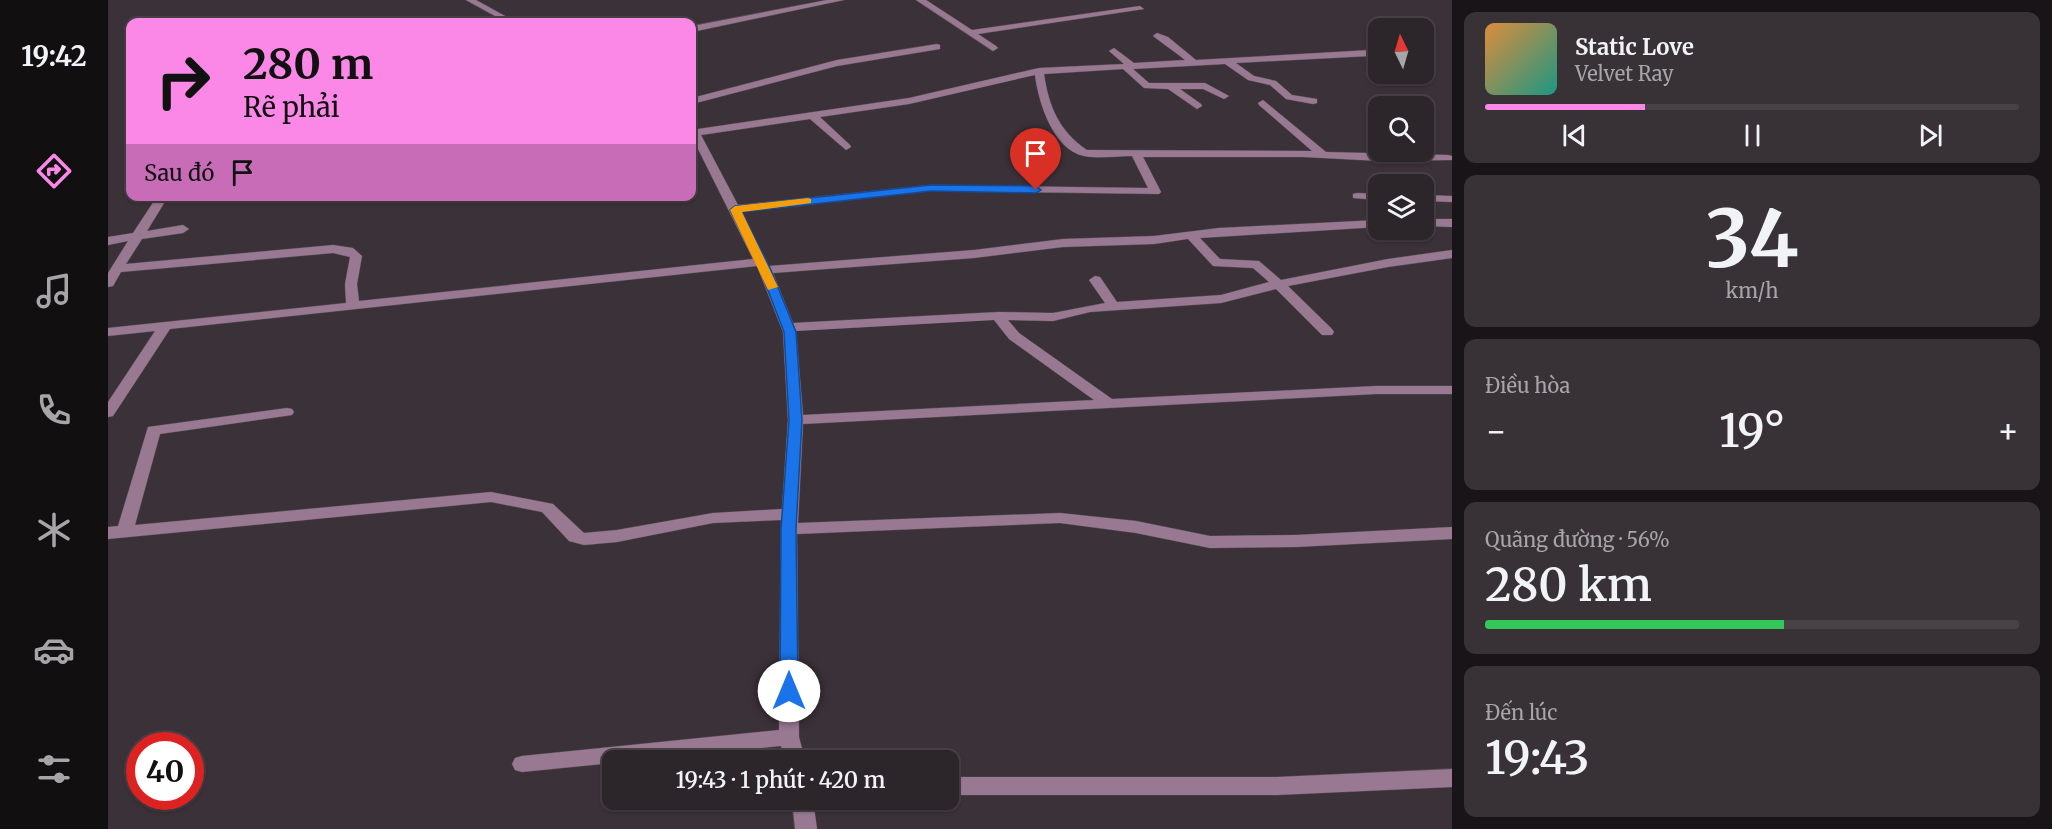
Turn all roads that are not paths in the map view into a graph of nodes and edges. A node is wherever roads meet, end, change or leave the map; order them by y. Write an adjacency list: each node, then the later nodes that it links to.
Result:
1 (470, 0): 5 (street)
2 (840, 0): 6 (street)
3 (920, 0): 7 (street)
4 (1140, 9): 7 (street)
5 (504, 18)
6 (696, 28)
7 (970, 33): 10 (street)
8 (1157, 36): 14 (street)
9 (937, 47): 19 (street)
10 (993, 48)
11 (1114, 51): 15 (street)
12 (1368, 53): 13 (street)
13 (1228, 62): 14 (street); 20 (street)
14 (1194, 63): 15 (street)
15 (1128, 65): 16 (street); 17 (street)
16 (1039, 71): 23 (street); 27 (street)
17 (1170, 86): 18 (street); 22 (street)
18 (1224, 96)
19 (696, 100)
20 (1313, 101)
21 (1263, 103): 28 (street)
22 (1197, 106)
23 (813, 116): 24 (street); 26 (street)
24 (696, 130)
25 (696, 136): 37 (street)
26 (846, 147)
27 (1136, 153): 28 (street); 37 (street)
28 (1323, 155): 29 (street)
29 (1368, 155)
30 (1434, 156): 31 (street)
31 (1448, 158)
32 (1357, 196): 33 (street)
33 (1368, 197)
34 (1434, 198): 35 (street)
35 (1452, 199)
36 (159, 201): 43 (street)
37 (735, 210): 46 (street)
38 (1452, 223): 40 (street)
39 (1368, 224): 42 (street)
40 (1434, 224)
41 (183, 229): 43 (street)
42 (1191, 235): 46 (street); 50 (street)
43 (137, 237): 44 (street); 47 (street)
44 (108, 241)
45 (1452, 254): 50 (street)
46 (763, 266): 51 (street); 55 (street)
47 (117, 269): 49 (street); 51 (street)
48 (1095, 280): 52 (street)
49 (108, 283)
50 (1278, 284): 52 (street); 57 (street)
51 (352, 306): 54 (street)
52 (1114, 307): 53 (street)
53 (998, 316): 55 (street); 59 (street)
54 (165, 326): 56 (street); 61 (street)
55 (788, 327): 62 (street)
56 (108, 332)
57 (1327, 332)
58 (1452, 390): 59 (street)
59 (1108, 403): 62 (street)
60 (287, 412): 64 (street)
61 (108, 413)
62 (795, 420): 63 (street)
63 (789, 521): 64 (street); 65 (street); 66 (street)
64 (116, 532)
65 (1452, 533)
66 (789, 737): 67 (street); 68 (street)
67 (792, 750)
68 (522, 764)
69 (1452, 778): 70 (street)
70 (959, 786)
71 (804, 810): 72 (street)
72 (806, 829)

